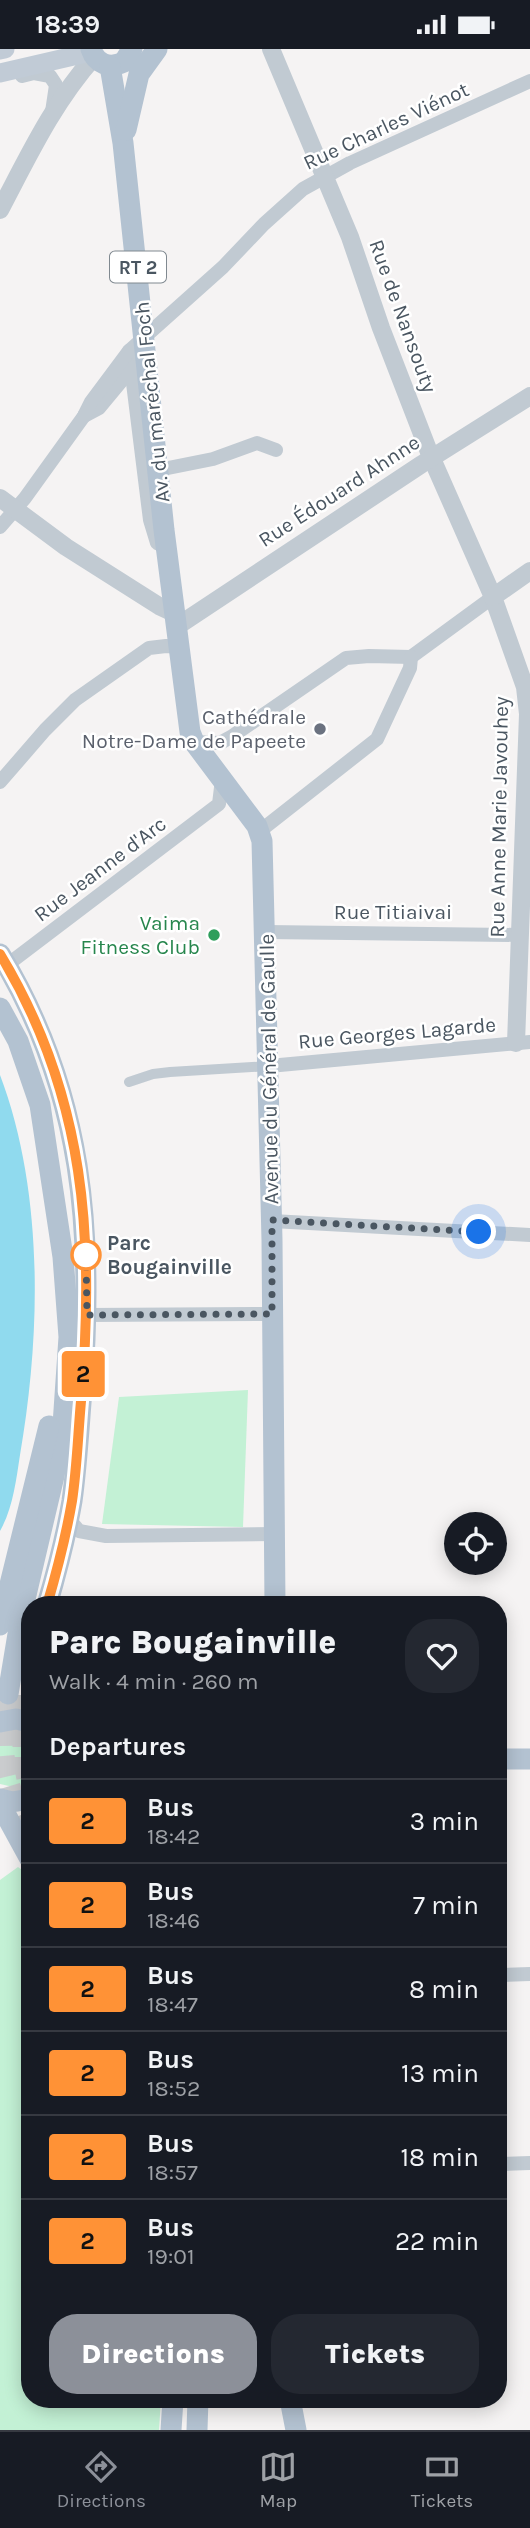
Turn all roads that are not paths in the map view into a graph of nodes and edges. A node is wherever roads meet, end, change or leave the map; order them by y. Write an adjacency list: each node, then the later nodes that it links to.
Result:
1 (5, 49): 5 (main road)
2 (132, 49): 6 (main road)
3 (157, 49): 11 (main road)
4 (271, 49): 12 (street, Rue de Nansouty)
5 (0, 50)
6 (96, 56): 7 (main road); 10 (street); 11 (main road, Av. du maréchal Foch / RT 2)
7 (0, 73)
8 (0, 80): 10 (street)
9 (530, 81): 12 (street, Rue Charles Viénot)
10 (51, 113): 13 (street)
11 (123, 143): 14 (main road, Av. du maréchal Foch / RT 2)
12 (324, 176): 14 (street, Rue Charles Viénot); 20 (street, Rue de Nansouty)
13 (0, 210)
14 (145, 336): 15 (street, Rue Charles Viénot); 21 (main road, Av. du maréchal Foch / RT 2)
15 (129, 351): 16 (street); 18 (street, Rue Charles Viénot)
16 (132, 367): 18 (street); 24 (street)
17 (530, 396): 20 (street, Rue Édouard Ahnne)
18 (84, 417): 22 (street)
19 (275, 450): 21 (street)
20 (432, 458): 26 (street, Rue de Nansouty); 27 (street, Rue Édouard Ahnne)
21 (158, 470): 24 (main road, Av. du maréchal Foch / RT 2)
22 (8, 504): 23 (street); 27 (street)
23 (0, 527)
24 (167, 550): 27 (main road, Av. du maréchal Foch / RT 2)
25 (530, 571): 26 (street)
26 (493, 597): 28 (street); 34 (street, Rue Anne Marie Javouhey)
27 (176, 629): 29 (main road, RT 2); 30 (street)
28 (411, 657): 29 (street); 32 (street)
29 (194, 742): 31 (main road, RT 2)
30 (2, 776)
31 (225, 792): 32 (main road); 35 (street, Rue Jeanne d'Arc)
32 (254, 823): 33 (main road, Avenue du Général de Gaulle)
33 (266, 932): 34 (street, Rue Titiaivai); 38 (main road, Avenue du Général de Gaulle)
34 (520, 935): 37 (street, Rue Anne Marie Javouhey)
35 (3, 960): 44 (main road)
36 (0, 1008): 42 (main road)
37 (523, 1040): 38 (street, Rue Georges Lagarde)
38 (269, 1066): 39 (street); 40 (main road, Avenue du Général de Gaulle)
39 (129, 1082)
40 (272, 1220): 41 (street); 43 (main road, Avenue du Général de Gaulle)
41 (530, 1235)
42 (63, 1257): 48 (main road); 53 (main road)
43 (272, 1314): 44 (street); 47 (main road, Avenue du Général de Gaulle)
44 (87, 1315): 45 (main road)
45 (81, 1395): 46 (main road); 49 (main road)
46 (69, 1519): 47 (street); 50 (main road)
47 (274, 1534): 51 (main road, Avenue du Général de Gaulle)
48 (26, 1596)
49 (38, 1596)
50 (49, 1596)
51 (275, 1596)
52 (21, 1616): 54 (main road)
53 (0, 1625)
54 (21, 1670)
55 (21, 1720): 56 (main road)
56 (0, 1722)
57 (507, 1759): 58 (main road)
58 (530, 1759)
59 (21, 1800): 60 (main road)
60 (0, 1802): 61 (main road)
61 (21, 1843)
62 (530, 1974): 63 (street)
63 (507, 1975)
64 (530, 2163): 65 (street)
65 (507, 2164)
66 (172, 2408): 69 (main road)
67 (198, 2408): 70 (main road)
68 (292, 2408): 71 (main road)
69 (171, 2430)
70 (197, 2430)
71 (296, 2430)

